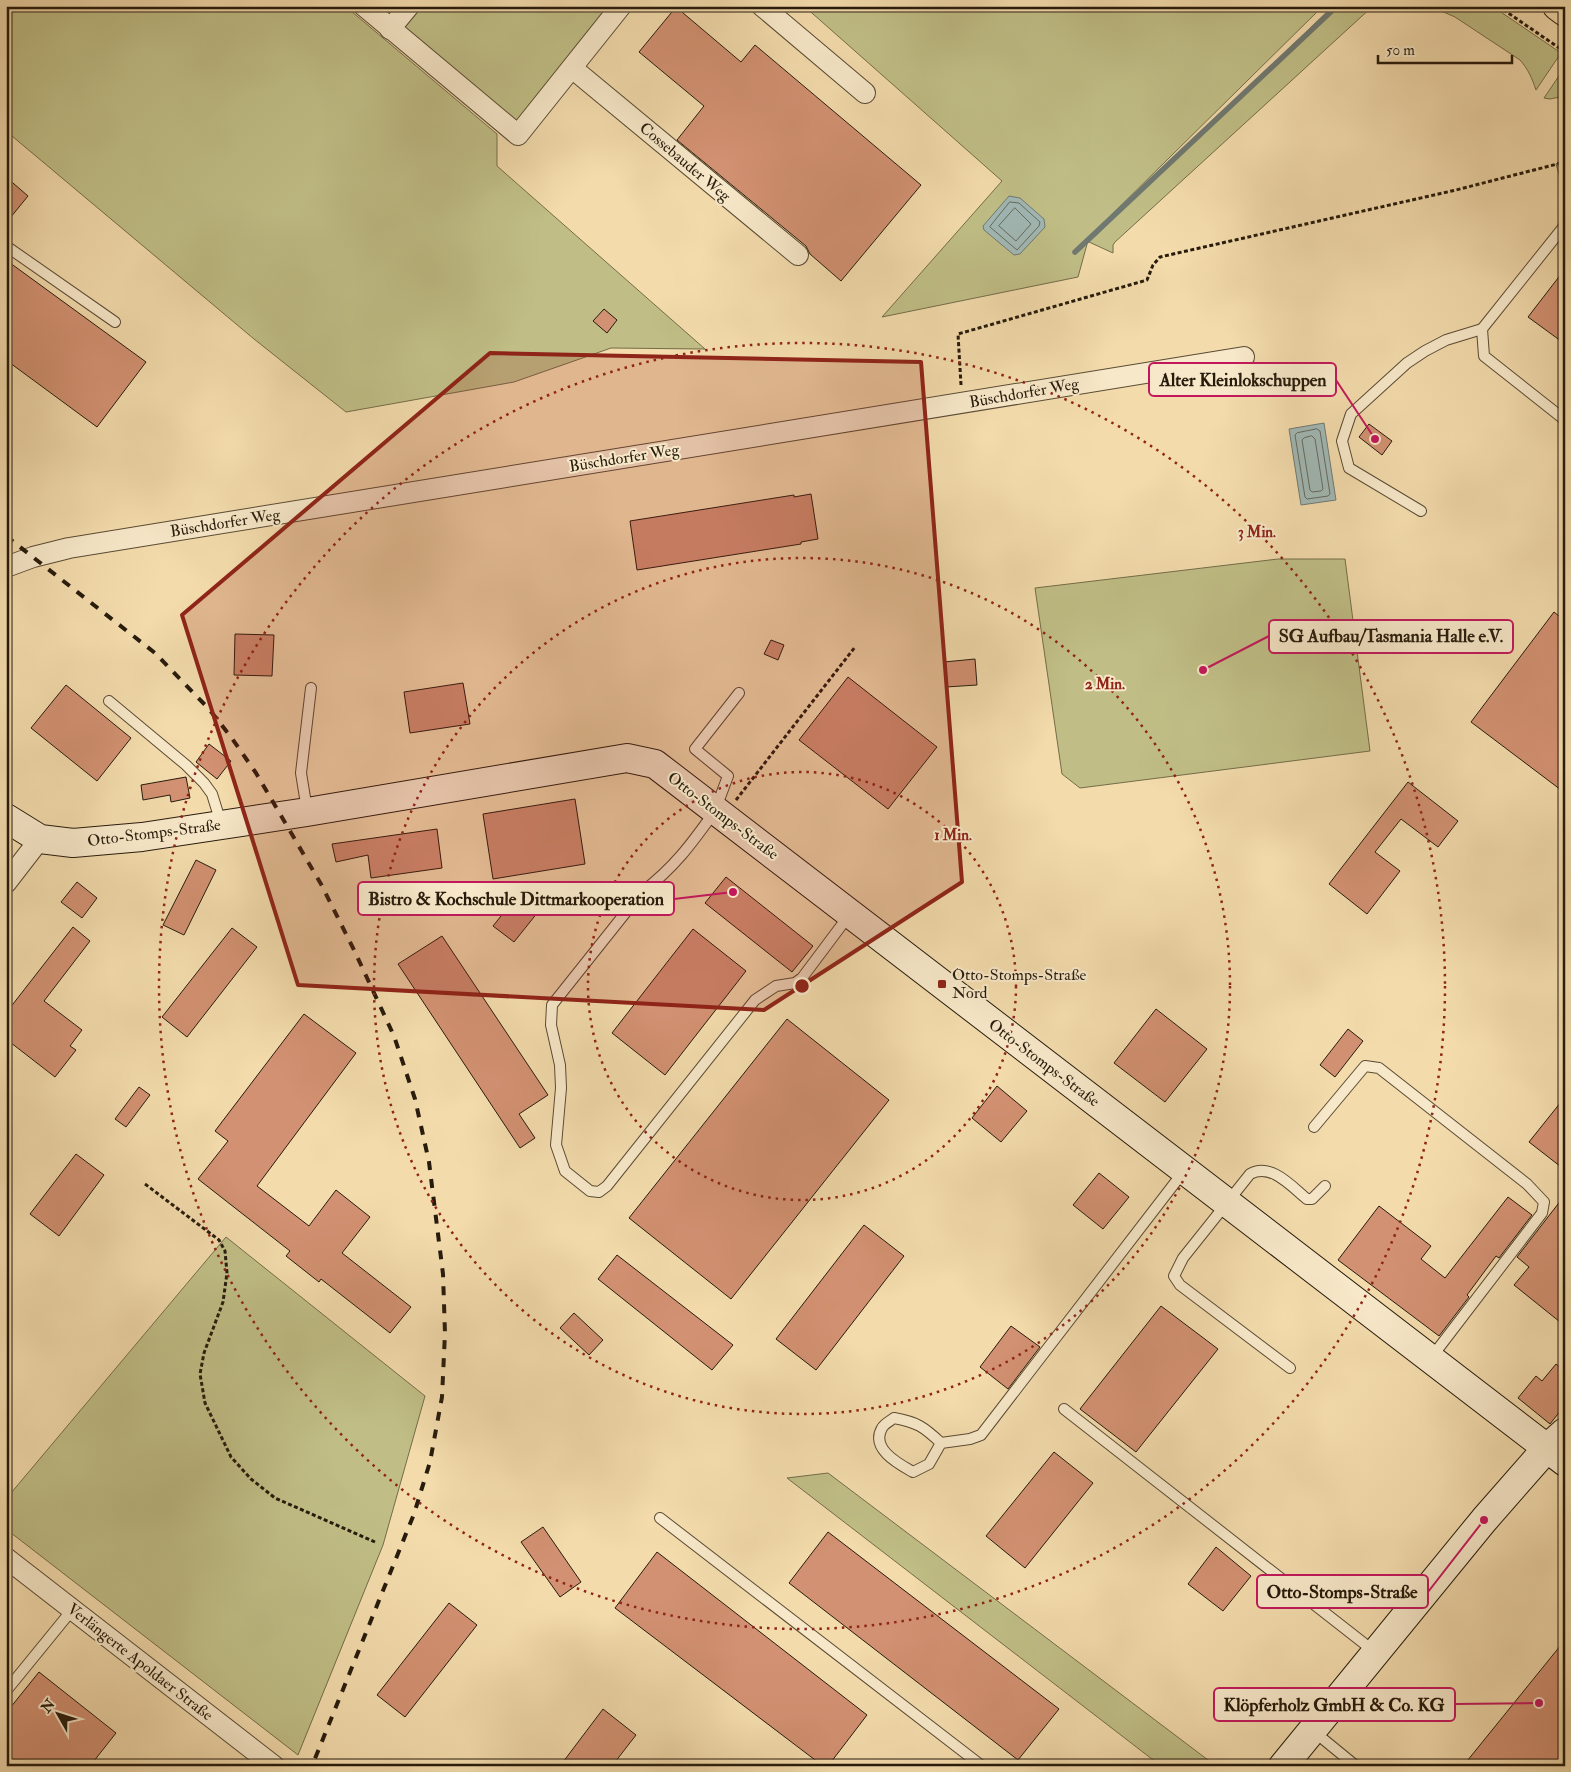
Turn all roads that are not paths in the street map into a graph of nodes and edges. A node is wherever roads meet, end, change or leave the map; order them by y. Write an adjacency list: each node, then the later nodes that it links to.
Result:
1 (364, 6): 7 (street)
2 (409, 6): 7 (street)
3 (621, 6): 8 (street)
4 (762, 6): 9 (street)
5 (1557, 6): 6 (main road)
6 (1565, 12)
7 (390, 29): 8 (street)
8 (572, 68): 12 (street, Cossebauder Weg)
9 (865, 93)
10 (1565, 226): 14 (lane)
11 (6, 246): 13 (lane)
12 (798, 255)
13 (115, 322)
14 (1482, 329): 16 (lane); 17 (lane)
15 (1244, 357): 18 (street, Büschdorfer Weg)
16 (1565, 420)
17 (1421, 511)
18 (6, 567)
19 (311, 688): 23 (lane)
20 (739, 693): 22 (lane)
21 (109, 701): 25 (lane)
22 (717, 811): 23 (street, Otto-Stomps-Straße); 28 (street, Otto-Stomps-Straße); 28 (lane)
23 (307, 812): 25 (street, Otto-Stomps-Straße)
24 (6, 818): 26 (street, Otto-Stomps-Straße)
25 (221, 824): 26 (street, Otto-Stomps-Straße)
26 (40, 839): 27 (street)
27 (6, 883)
28 (850, 914): 30 (street, Otto-Stomps-Straße)
29 (1314, 1127): 33 (lane)
30 (1185, 1170): 32 (street, Otto-Stomps-Straße); 36 (lane)
31 (1325, 1186): 32 (lane)
32 (1226, 1202): 33 (street, Otto-Stomps-Straße); 34 (lane)
33 (1430, 1359): 37 (street, Otto-Stomps-Straße)
34 (1290, 1368)
35 (1064, 1409): 41 (lane)
36 (941, 1443): 36 (lane)
37 (1559, 1448): 41 (street)
38 (660, 1518): 45 (lane)
39 (6, 1558): 40 (street, Verlängerte Apoldaer Straße)
40 (72, 1610): 42 (lane); 44 (street, Verlängerte Apoldaer Straße)
41 (1376, 1653): 43 (street)
42 (6, 1691)
43 (1312, 1730): 46 (street); 47 (lane)
44 (274, 1766)
45 (982, 1766)
46 (1283, 1766)
47 (1356, 1766)

